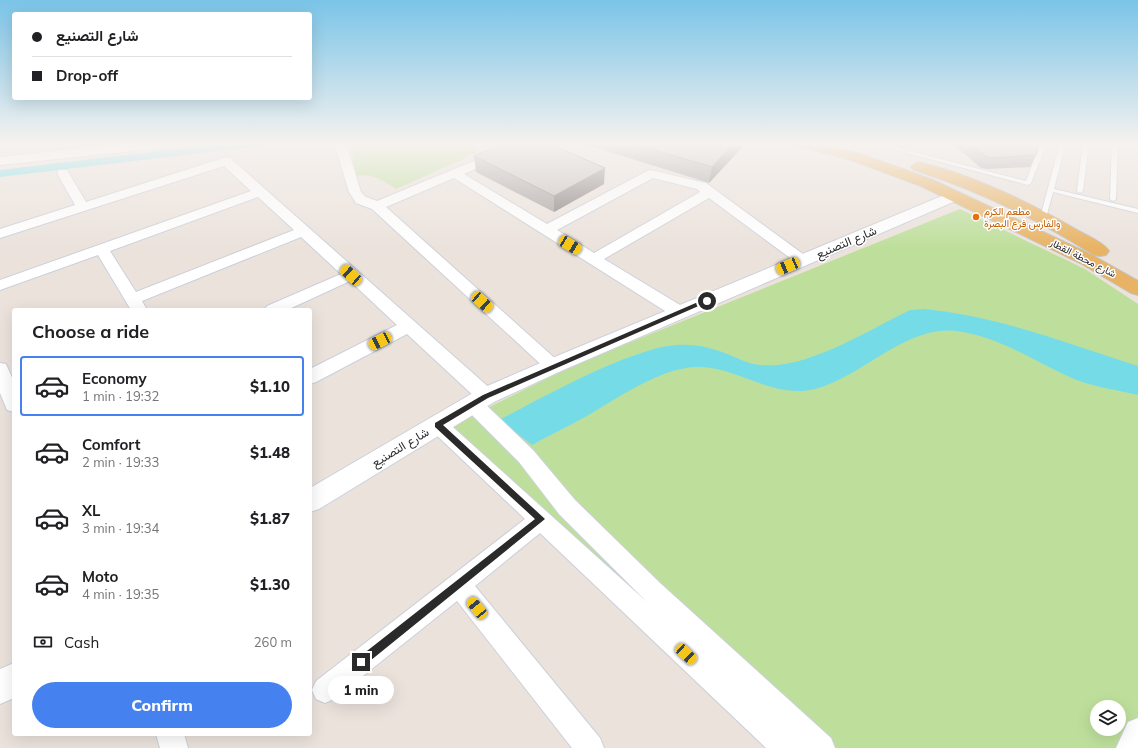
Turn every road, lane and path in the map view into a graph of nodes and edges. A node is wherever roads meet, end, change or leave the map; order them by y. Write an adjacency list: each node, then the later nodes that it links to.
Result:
1 (66, 178): 23 (street)
2 (175, 178): 23 (street)
3 (245, 178): 17 (street)
4 (351, 178): 21 (street)
5 (443, 178): 21 (street)
6 (462, 178): 27 (street)
7 (644, 178): 27 (street)
8 (667, 178): 18 (street)
9 (931, 178): 19 (main road, شارع محطة القطار); 25 (main road, شارع محطة القطار)
10 (1005, 178): 11 (lane)
11 (1030, 178)
12 (1054, 178): 15 (lane)
13 (1082, 178): 16 (lane)
14 (1114, 178): 20 (lane)
15 (1052, 187): 16 (lane); 24 (lane); 25 (lane)
16 (1080, 191): 20 (lane)
17 (260, 192): 28 (street); 30 (street)
18 (709, 192): 31 (street); 32 (street)
19 (954, 196): 26 (main road, شارع محطة القطار); 32 (street, شارع التصنيع)
20 (1113, 199): 22 (lane)
21 (377, 206): 41 (street)
22 (1138, 206)
23 (83, 208): 29 (street)
24 (1138, 211)
25 (1039, 216): 26 (main road); 34 (main road, شارع محطة القطار)
26 (1011, 222): 36 (main road, شارع محطة القطار)
27 (547, 230): 31 (street)
28 (303, 231): 33 (street); 37 (street)
29 (0, 234)
30 (102, 249): 35 (street); 37 (street)
31 (594, 259): 39 (street)
32 (802, 260): 39 (street, شارع التصنيع)
33 (351, 275): 38 (street); 40 (street)
34 (1138, 276)
35 (0, 285)
36 (1138, 289)
37 (136, 305)
38 (277, 308)
39 (679, 312): 41 (street, شارع التصنيع)
40 (408, 326): 43 (street); 45 (street)
41 (552, 366): 45 (street, شارع التصنيع)
42 (0, 369): 44 (street)
43 (312, 376)
44 (12, 400)
45 (479, 400): 46 (street, شارع التصنيع); 58 (street)
46 (438, 425): 47 (street, شارع التصنيع); 48 (street)
47 (312, 500)
48 (541, 519): 49 (street); 57 (street)
49 (459, 585): 52 (street); 56 (street)
50 (12, 680): 51 (street)
51 (0, 688)
52 (325, 690)
53 (1138, 732): 59 (street)
54 (171, 736): 55 (street)
55 (174, 748)
56 (590, 748)
57 (787, 748)
58 (821, 748)
59 (1130, 748)

